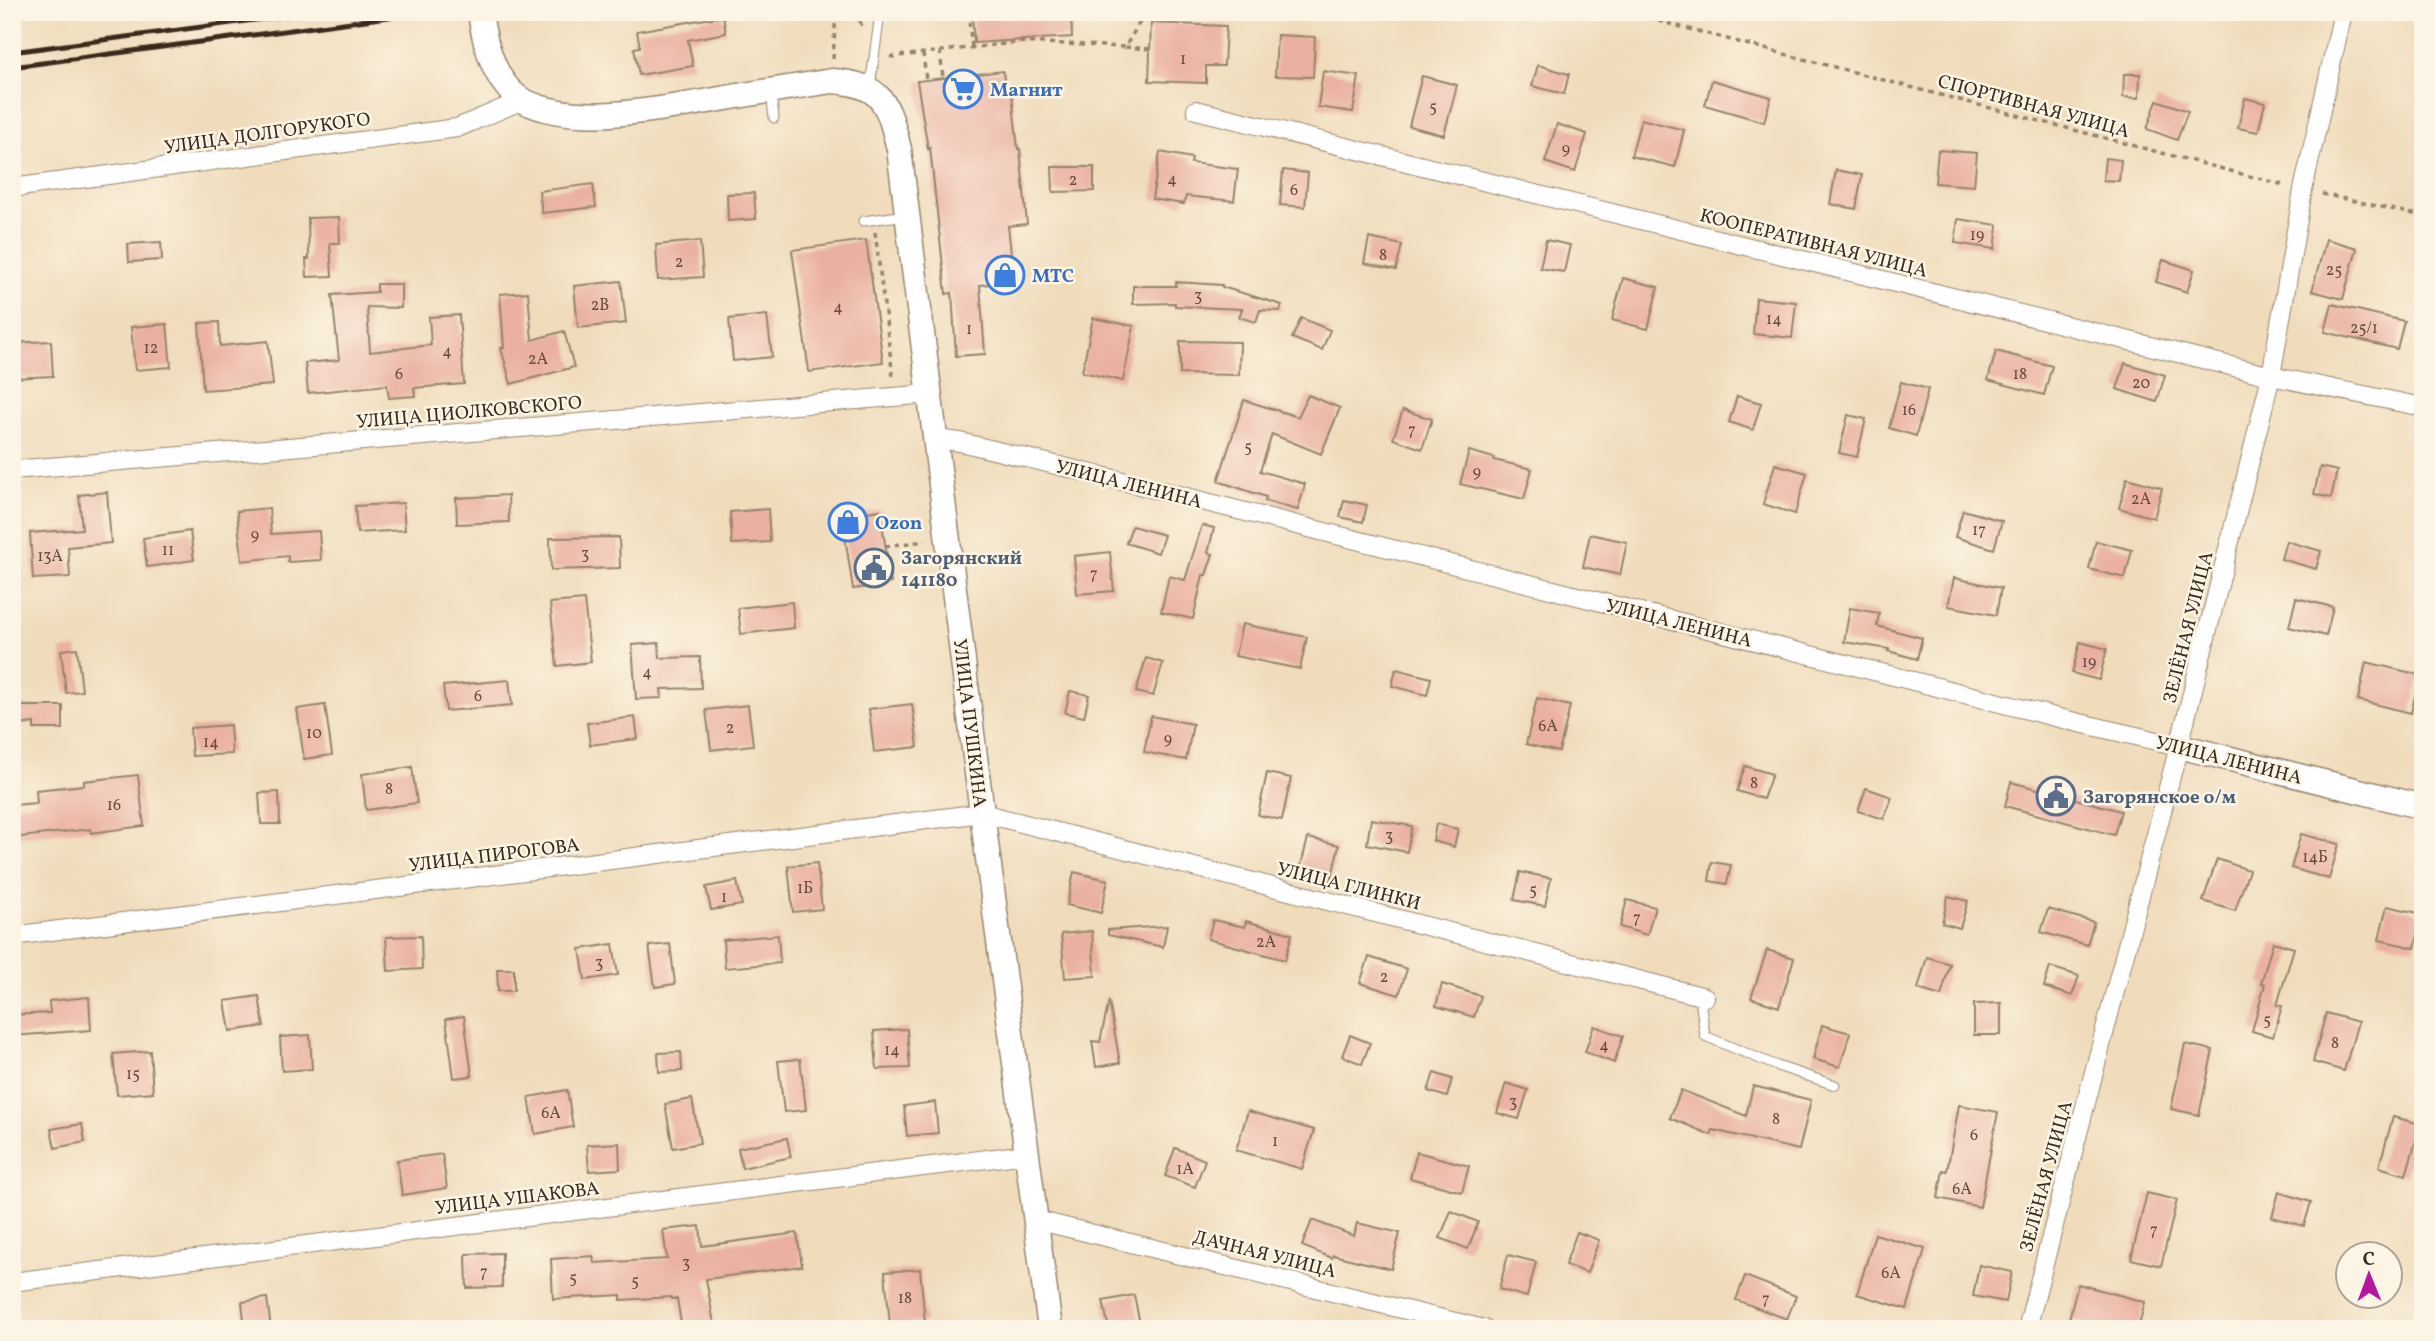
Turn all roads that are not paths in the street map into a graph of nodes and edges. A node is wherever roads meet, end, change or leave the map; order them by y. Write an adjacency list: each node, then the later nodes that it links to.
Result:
1 (480, 12): 6 (main road)
2 (2343, 12): 12 (street, ЗЕЛЁНАЯ УЛИЦА)
3 (879, 21): 4 (lane)
4 (870, 89): 5 (main road); 10 (main road, УЛИЦА ПУШКИНА)
5 (771, 91): 6 (main road); 8 (lane)
6 (523, 100): 9 (street, УЛИЦА ДОЛГОРУКОГО)
7 (1196, 110): 12 (street, КООПЕРАТИВНАЯ УЛИЦА)
8 (774, 118)
9 (12, 188)
10 (907, 215): 11 (lane); 13 (main road, УЛИЦА ПУШКИНА)
11 (863, 221)
12 (2271, 376): 14 (street, КООПЕРАТИВНАЯ УЛИЦА); 17 (street, ЗЕЛЁНАЯ УЛИЦА)
13 (930, 394): 15 (main road, УЛИЦА ПУШКИНА); 16 (street, УЛИЦА ЦИОЛКОВСКОГО)
14 (2423, 407)
15 (936, 439): 17 (street, УЛИЦА ЛЕНИНА); 19 (main road, УЛИЦА ПУШКИНА)
16 (12, 470)
17 (2179, 746): 18 (main road, УЛИЦА ЛЕНИНА); 28 (street, ЗЕЛЁНАЯ УЛИЦА)
18 (2423, 807)
19 (982, 813): 20 (street, УЛИЦА ПИРОГОВА); 21 (street, УЛИЦА ГЛИНКИ); 23 (main road, УЛИЦА ПУШКИНА)
20 (12, 936)
21 (1705, 997): 22 (lane)
22 (1835, 1085)
23 (1027, 1154): 24 (main road, УЛИЦА ПУШКИНА); 25 (street, УЛИЦА УШАКОВА)
24 (1037, 1220): 26 (main road, УЛИЦА ПУШКИНА); 27 (street, ДАЧНАЯ УЛИЦА)
25 (12, 1282)
26 (1049, 1329)
27 (1484, 1329)
28 (2027, 1329)

